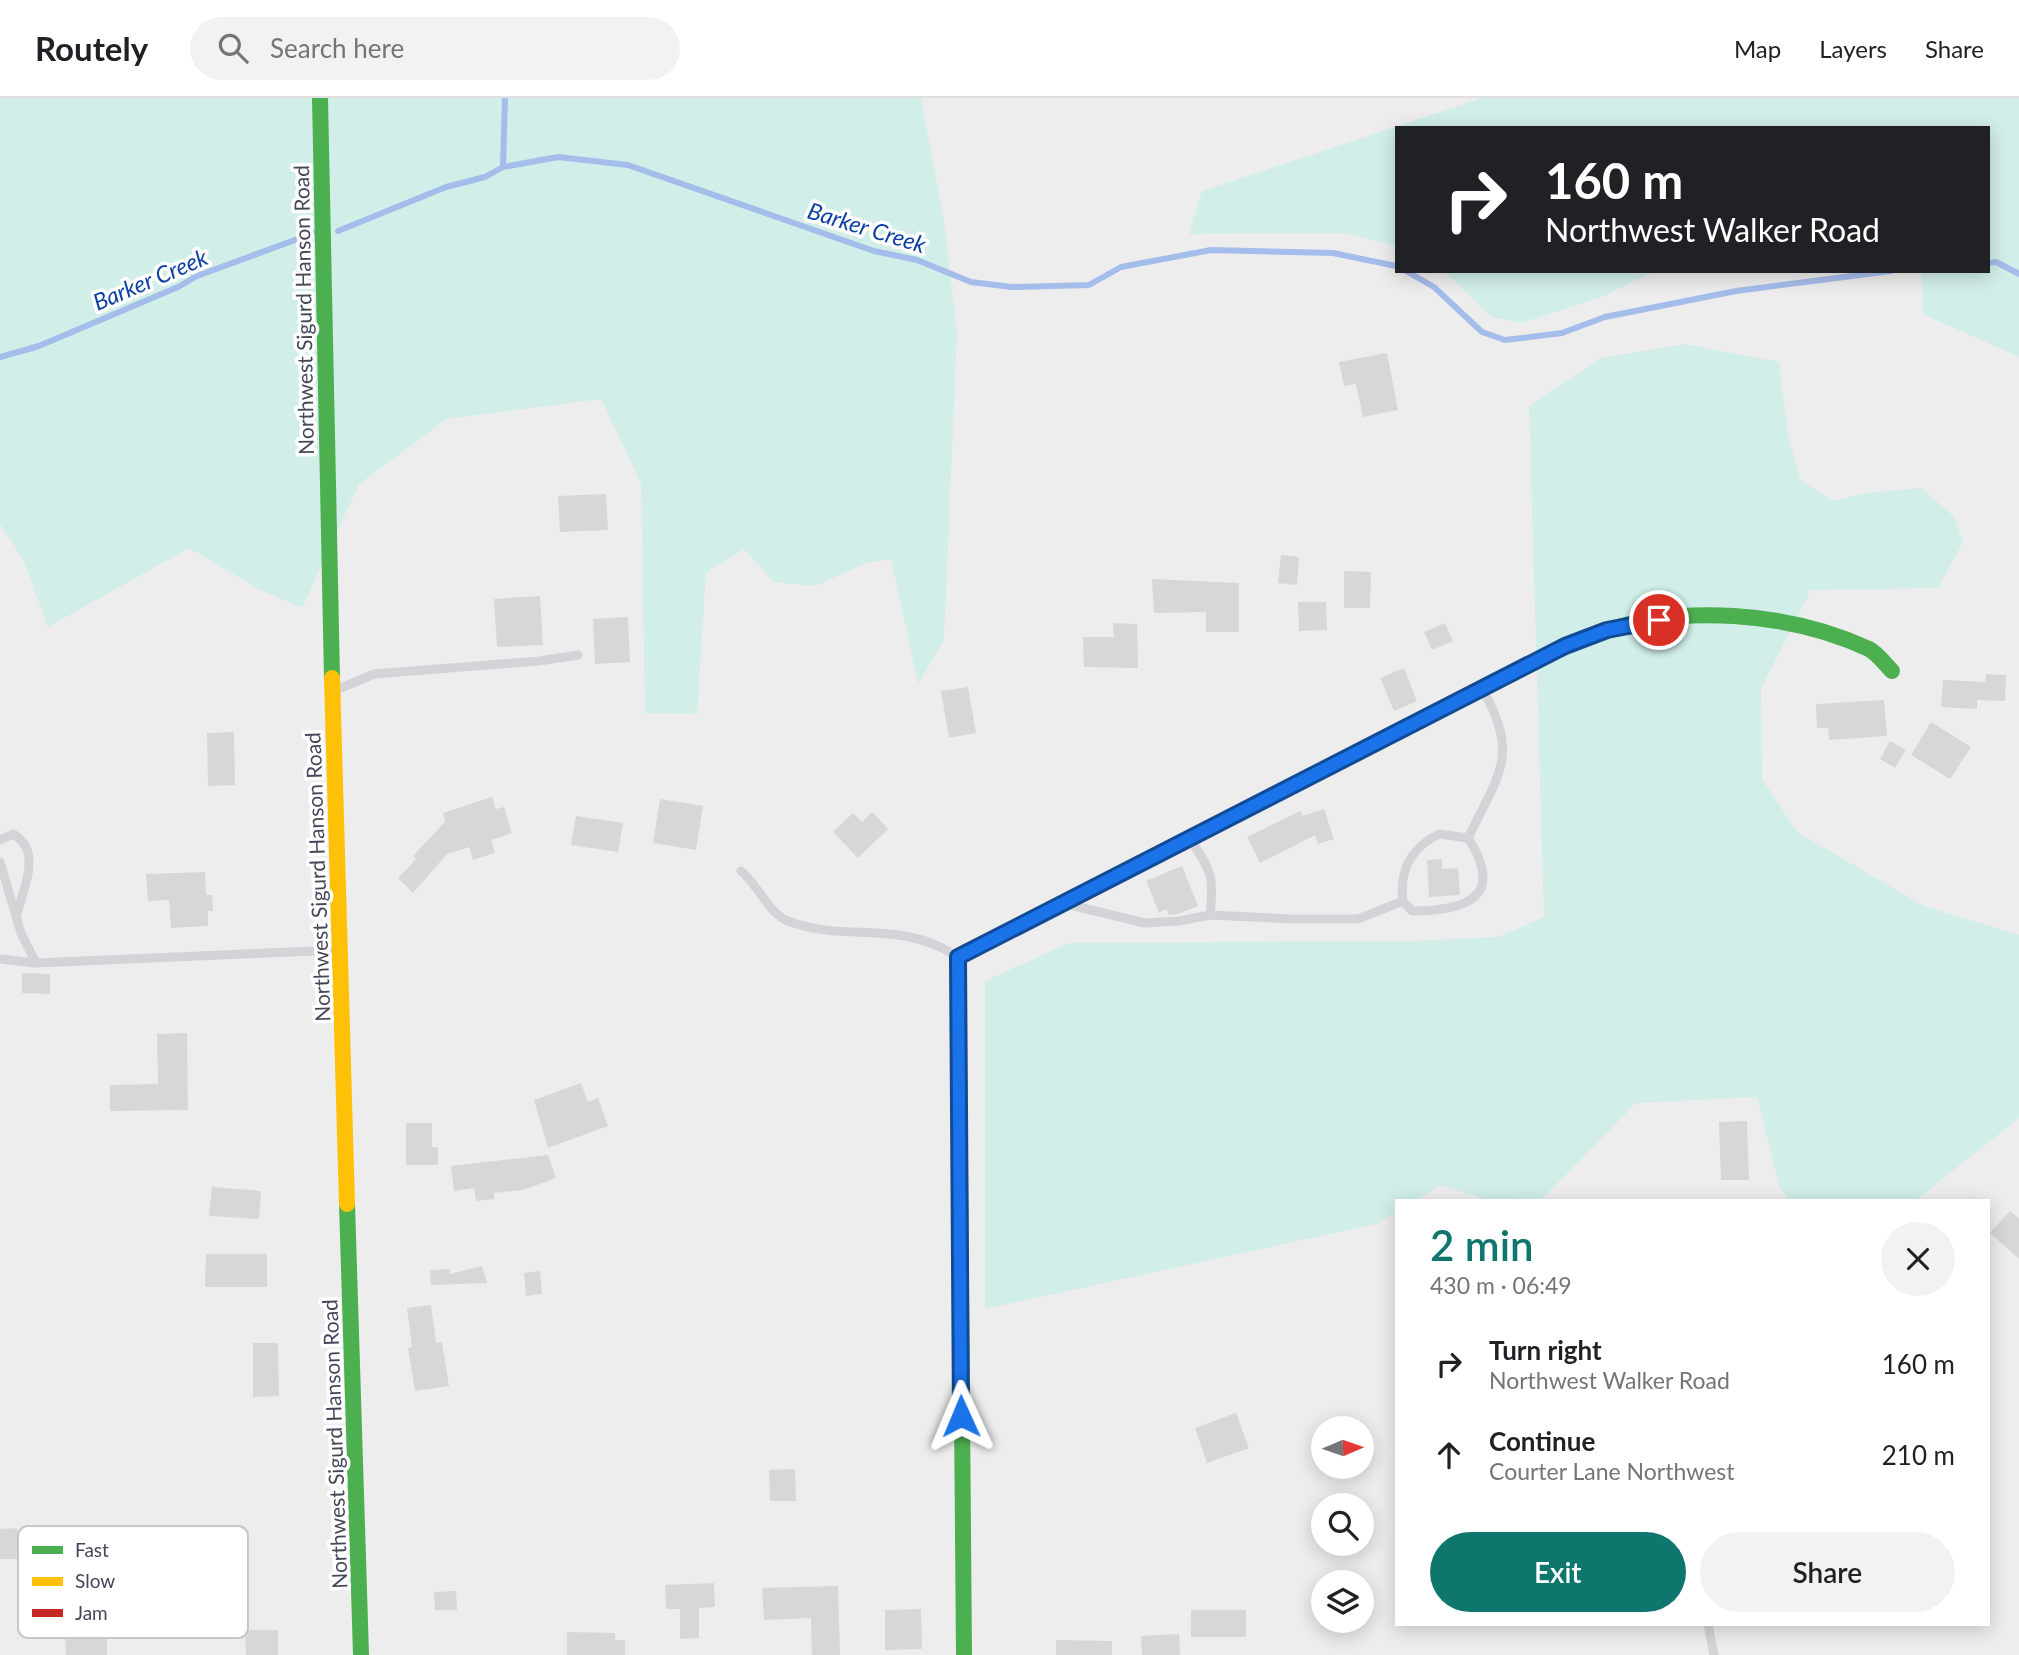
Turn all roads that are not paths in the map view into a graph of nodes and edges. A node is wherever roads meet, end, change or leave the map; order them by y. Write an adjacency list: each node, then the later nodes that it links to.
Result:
1 (320, 98): 4 (street, Northwest Sigurd Hanson Road)
2 (578, 655): 4 (lane)
3 (1892, 671): 5 (street)
4 (332, 690): 15 (street, Northwest Sigurd Hanson Road)
5 (1483, 691): 6 (lane); 7 (street)
6 (1468, 838): 11 (lane); 11 (lane)
7 (1190, 839): 12 (street); 13 (lane)
8 (0, 840): 14 (lane)
9 (0, 862): 14 (lane)
10 (741, 871): 16 (lane)
11 (1402, 901): 13 (lane)
12 (1063, 904): 13 (lane); 16 (street)
13 (1210, 915)
14 (16, 916): 18 (lane)
15 (340, 950): 18 (lane); 20 (street, Northwest Sigurd Hanson Road)
16 (958, 957): 21 (street)
17 (0, 959): 18 (lane)
18 (36, 963)
19 (1708, 1626): 22 (lane)
20 (361, 1655)
21 (964, 1655)
22 (1714, 1655)

